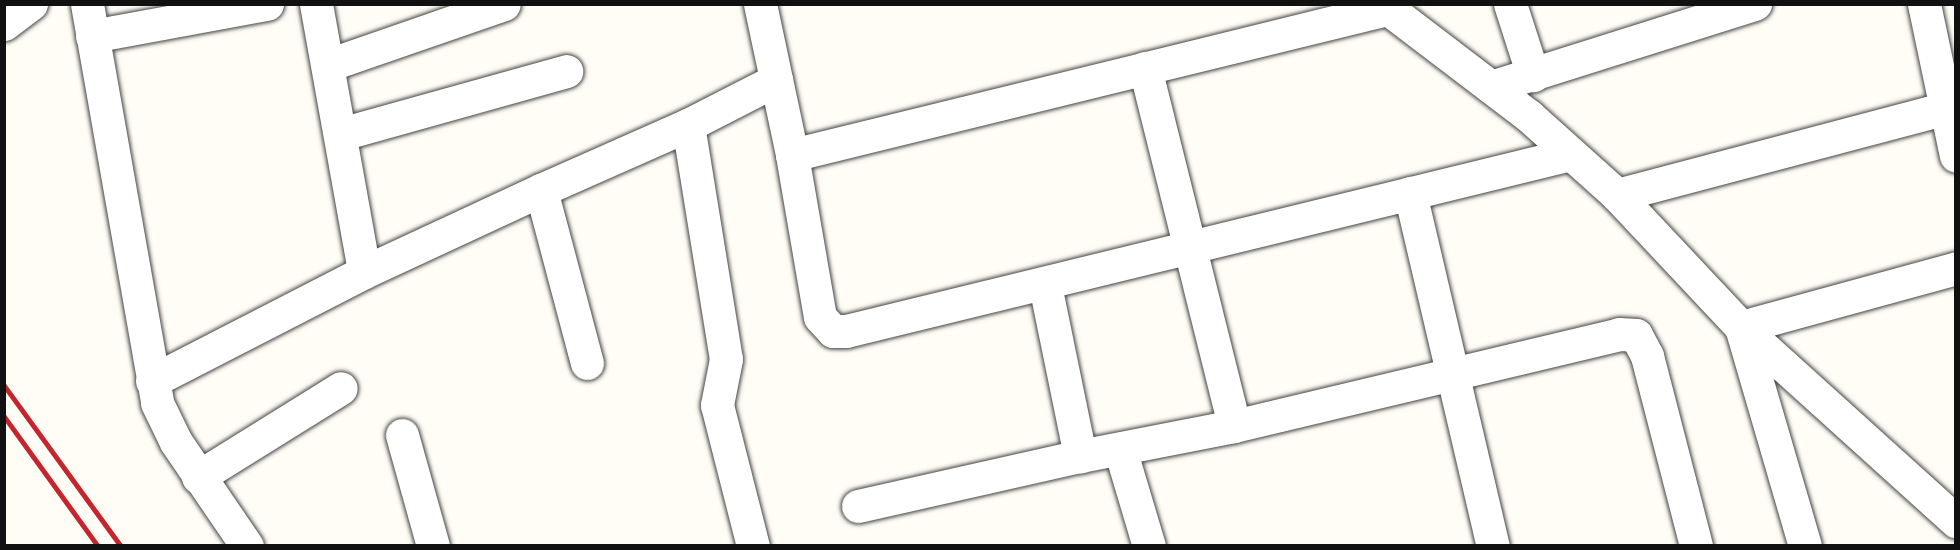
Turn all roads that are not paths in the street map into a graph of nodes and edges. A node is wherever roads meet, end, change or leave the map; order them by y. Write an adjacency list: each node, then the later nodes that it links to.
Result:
1 (31, 4): 12 (street)
2 (267, 4): 11 (street)
3 (316, 4): 13 (street)
4 (504, 4): 13 (street)
5 (760, 4): 17 (street)
6 (1510, 4): 16 (street)
7 (1755, 4): 10 (street)
8 (1924, 4): 19 (street)
9 (1384, 7): 14 (street); 18 (street)
10 (1683, 15): 16 (street)
11 (90, 20): 35 (street)
12 (4, 24)
13 (328, 66): 21 (street)
14 (1145, 68): 23 (street); 28 (street)
15 (566, 71): 21 (street)
16 (1533, 75): 18 (street)
17 (776, 80): 20 (street); 23 (street)
18 (1491, 87): 22 (street)
19 (1946, 108): 24 (street); 27 (street)
20 (688, 124): 25 (street); 47 (street)
21 (341, 134): 30 (street)
22 (1571, 154): 26 (street); 27 (street)
23 (792, 155): 31 (street)
24 (1956, 156)
25 (541, 190): 30 (street); 33 (street)
26 (1410, 193): 28 (street); 34 (street)
27 (1617, 195): 32 (street)
28 (1189, 249): 31 (street); 37 (street)
29 (1956, 268): 32 (street)
30 (364, 272): 35 (street)
31 (1044, 285): 40 (street)
32 (1741, 327): 43 (street); 50 (street)
33 (587, 363)
34 (1453, 372): 37 (street); 44 (street); 49 (street)
35 (152, 381): 41 (street)
36 (341, 388): 41 (street)
37 (1234, 426): 39 (street)
38 (402, 435): 46 (street)
39 (1120, 449): 40 (street); 48 (street)
40 (1080, 456): 42 (street)
41 (198, 477): 45 (street)
42 (858, 506)
43 (1956, 521)
44 (1484, 544)
45 (247, 546)
46 (433, 546)
47 (753, 546)
48 (1149, 546)
49 (1696, 546)
50 (1805, 546)

